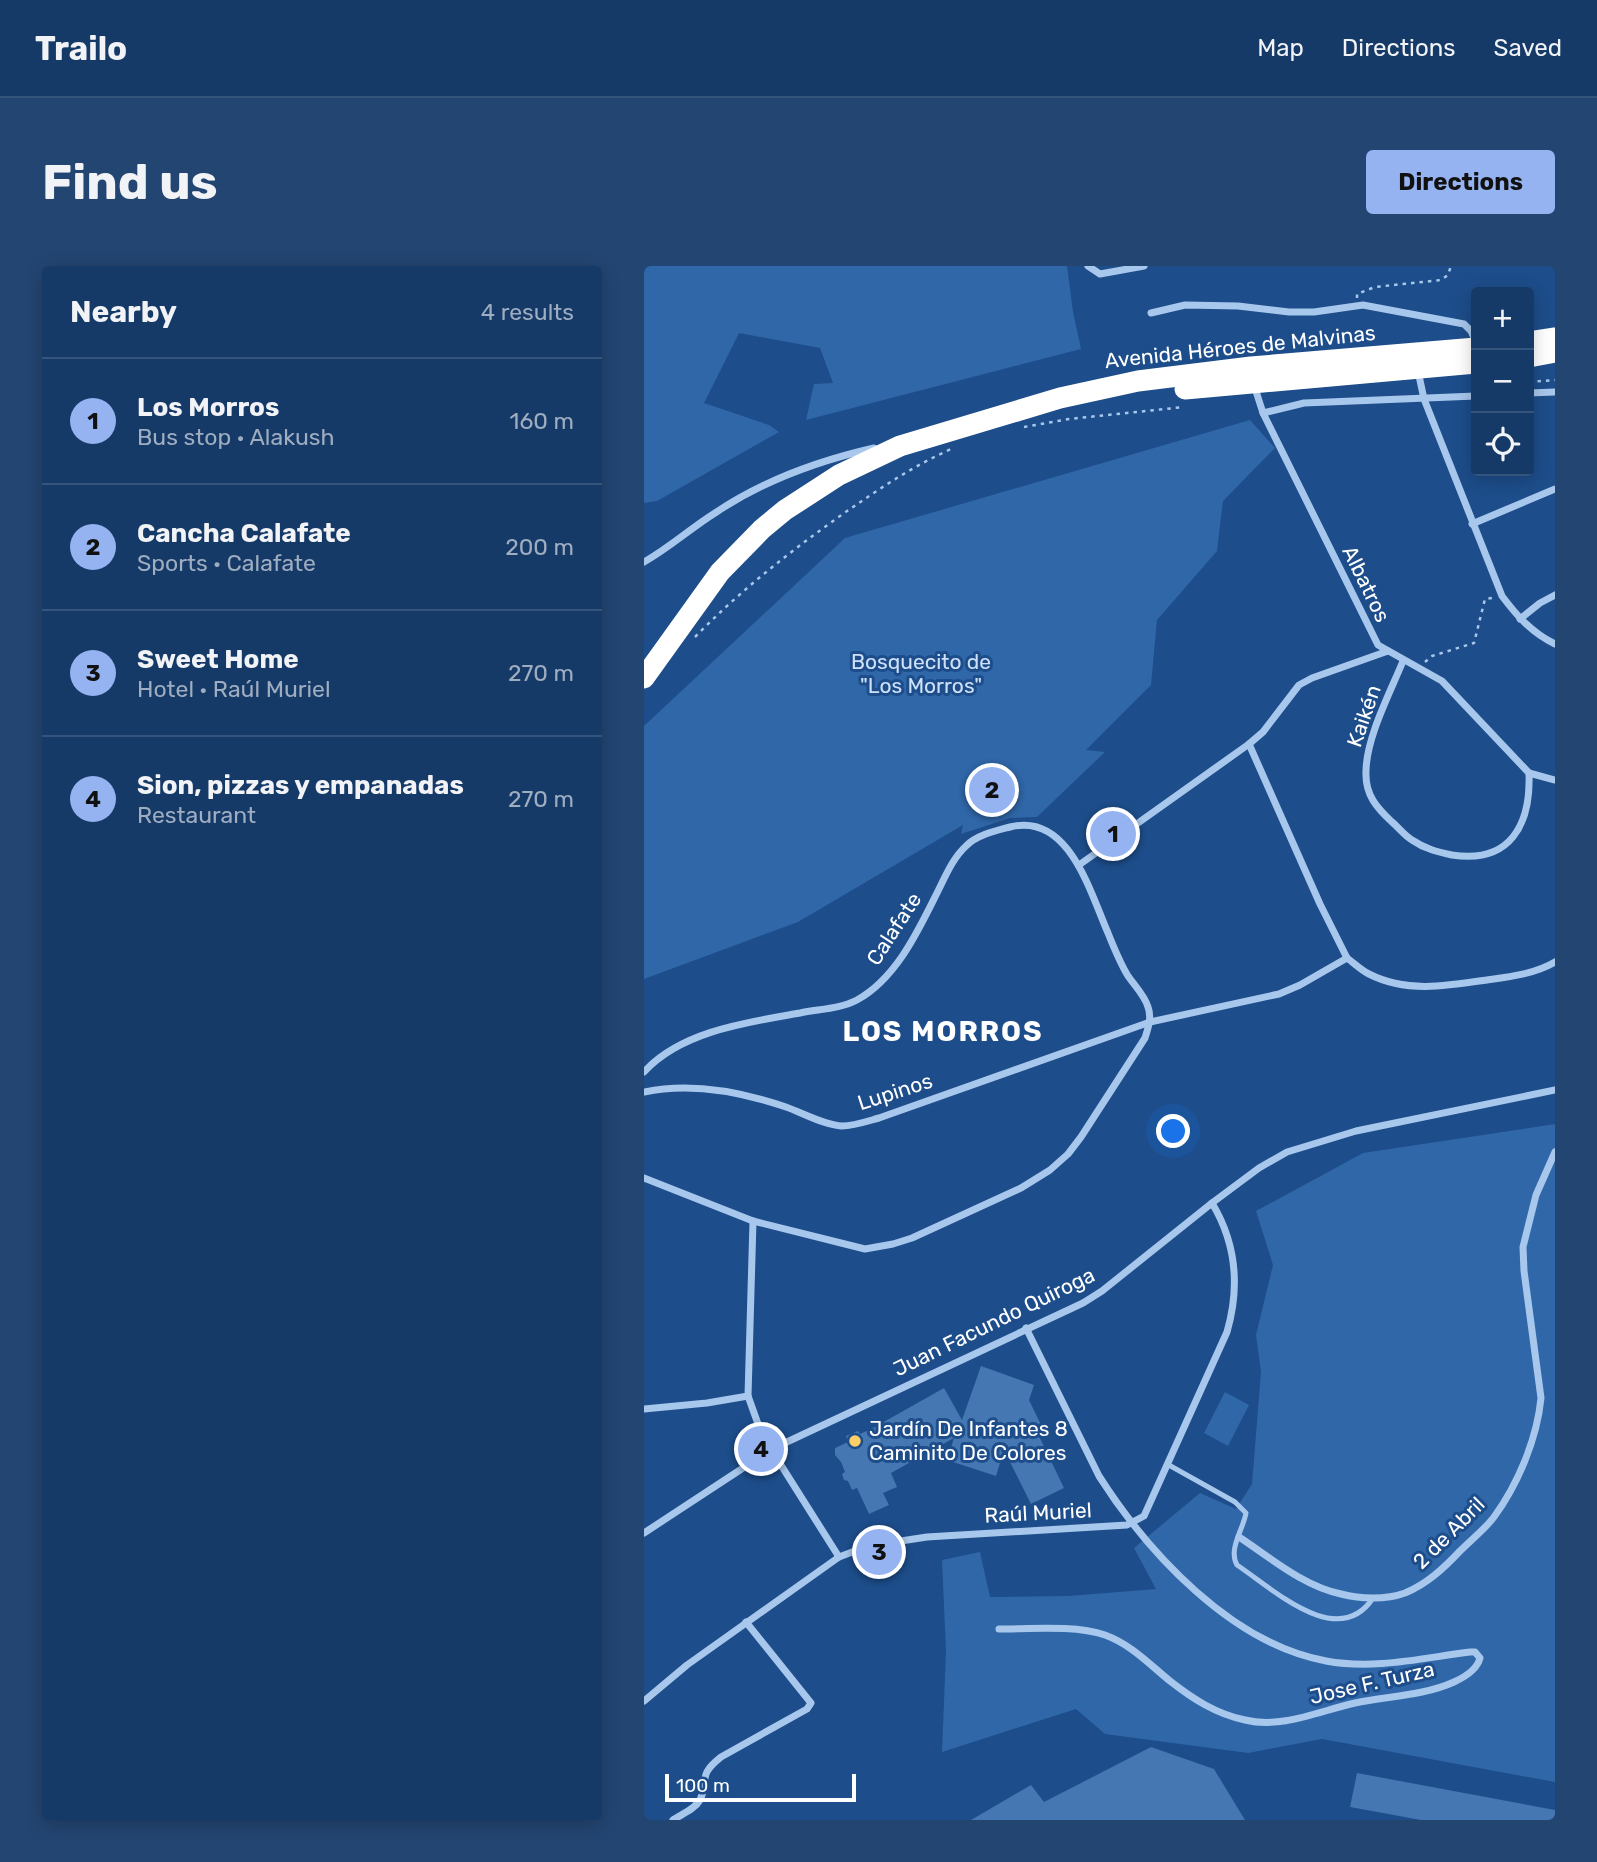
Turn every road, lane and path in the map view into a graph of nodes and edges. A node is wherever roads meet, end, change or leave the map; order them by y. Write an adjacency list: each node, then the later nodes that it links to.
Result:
1 (1088, 266): 2 (street)
2 (1144, 266)
3 (1451, 266): 4 (path)
4 (1363, 305): 5 (street); 6 (street)
5 (1151, 313)
6 (1471, 331)
7 (1555, 338): 8 (highway)
8 (1534, 341)
9 (1471, 349): 12 (highway, Avenida Héroes de Malvinas)
10 (1555, 352): 11 (highway)
11 (1534, 356)
12 (1417, 361): 13 (highway, Avenida Héroes de Malvinas); 14 (highway, Avenida Héroes de Malvinas); 20 (street)
13 (1471, 363)
14 (1252, 374): 22 (street, Albatros); 23 (highway, Avenida Héroes de Malvinas)
15 (1555, 380): 16 (path)
16 (1534, 382)
17 (1555, 392): 18 (street)
18 (1534, 393)
19 (1471, 396): 20 (street)
20 (1424, 399): 22 (street); 27 (street)
21 (1185, 407): 23 (path)
22 (1263, 413): 34 (street, Albatros)
23 (1015, 420): 24 (highway, Avenida Héroes de Malvinas)
24 (926, 437): 28 (street); 37 (highway, Avenida Héroes de Malvinas)
25 (952, 449): 32 (path)
26 (1555, 489): 27 (street)
27 (1472, 524): 30 (street)
28 (644, 562)
29 (1555, 595): 31 (street)
30 (1502, 596): 31 (street); 36 (path)
31 (1520, 619): 33 (street)
32 (692, 640)
33 (1555, 645)
34 (1388, 651): 35 (street, Albatros); 38 (street)
35 (1403, 661): 36 (street, Albatros); 39 (street, Kaikén)
36 (1420, 667): 39 (street, Albatros)
37 (644, 678)
38 (1249, 744): 41 (street); 42 (street)
39 (1529, 773): 40 (street)
40 (1555, 780)
41 (1079, 865): 44 (street); 45 (street, Calafate)
42 (1347, 958): 43 (street); 44 (street, Lupinos)
43 (1555, 962)
44 (1150, 1022): 47 (street, Lupinos); 51 (street)
45 (644, 1072)
46 (1555, 1090): 50 (street, Juan Facundo Quiroga)
47 (644, 1092)
48 (1555, 1152): 61 (street, 2 de Abril)
49 (644, 1178): 51 (street)
50 (1212, 1202): 52 (street, Juan Facundo Quiroga); 56 (street)
51 (752, 1221): 53 (street)
52 (1026, 1328): 55 (street, Juan Facundo Quiroga); 57 (street, Jose F. Turza)
53 (748, 1396): 54 (street); 55 (street)
54 (644, 1409)
55 (772, 1449): 58 (street, Juan Facundo Quiroga); 60 (street)
56 (1167, 1464): 57 (street); 59 (lane)
57 (1134, 1523): 60 (street, Raúl Muriel); 63 (street, Jose F. Turza)
58 (644, 1533)
59 (1239, 1537): 61 (street, 2 de Abril); 61 (lane)
60 (839, 1557): 62 (street, Raúl Muriel)
61 (1373, 1597)
62 (746, 1622): 64 (street, Raúl Muriel); 65 (street)
63 (999, 1629)
64 (644, 1701)
65 (673, 1820)

